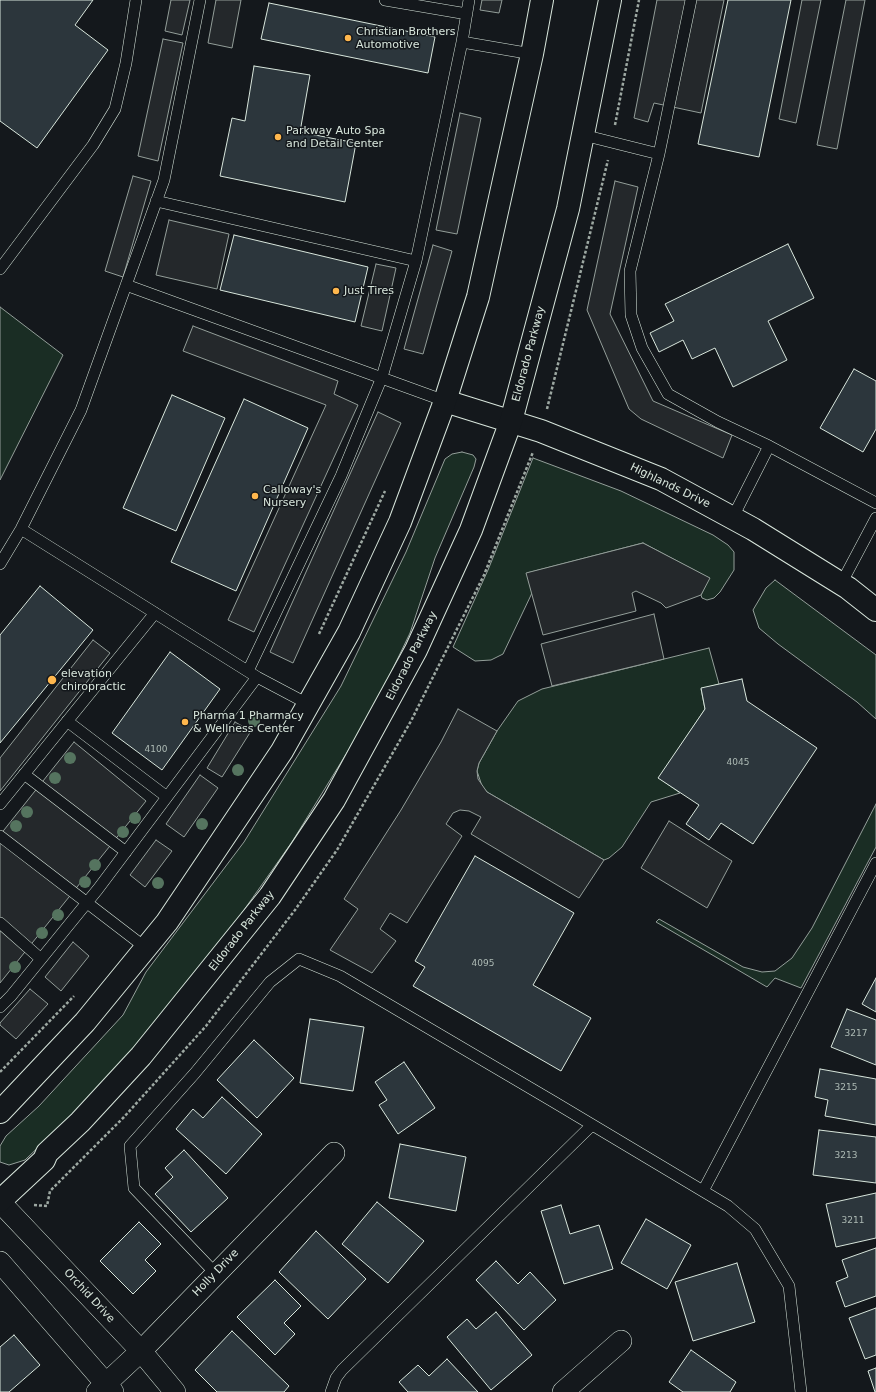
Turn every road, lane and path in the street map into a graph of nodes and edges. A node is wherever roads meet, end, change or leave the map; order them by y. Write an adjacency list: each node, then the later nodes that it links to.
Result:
1 (136, 0): 15 (lane)
2 (200, 0): 13 (lane)
3 (385, 0): 8 (lane)
4 (469, 0): 8 (lane)
5 (542, 0): 10 (main road)
6 (610, 0): 11 (main road, Eldorado Parkway)
7 (691, 0): 12 (lane)
8 (467, 14): 9 (lane)
9 (462, 42): 10 (lane); 14 (lane)
10 (532, 54): 18 (main road)
11 (583, 135): 12 (lane); 19 (main road, Eldorado Parkway)
12 (659, 154): 20 (lane)
13 (156, 201): 14 (lane); 16 (lane)
14 (416, 261): 17 (lane)
15 (0, 269)
16 (126, 285): 17 (lane); 24 (lane)
17 (382, 377): 18 (lane); 29 (lane)
18 (445, 401): 19 (main road, Highlands Drive); 30 (main road)
19 (511, 421): 22 (main road, Highlands Drive); 47 (main road, Eldorado Parkway)
20 (769, 446): 21 (lane); 22 (lane)
21 (876, 503)
22 (733, 517): 26 (main road, Highlands Drive)
23 (876, 518): 26 (lane)
24 (21, 529): 25 (lane); 28 (lane)
25 (0, 564)
26 (841, 584): 27 (main road, Highlands Drive)
27 (876, 610)
28 (155, 613): 29 (lane); 31 (lane)
29 (253, 674): 30 (lane); 33 (lane)
30 (308, 704): 40 (main road)
31 (67, 721): 32 (lane); 33 (lane)
32 (24, 774): 34 (lane); 36 (lane)
33 (167, 797): 36 (lane)
34 (0, 804)
35 (0, 836): 38 (lane)
36 (126, 852): 38 (lane)
37 (876, 863): 46 (lane)
38 (86, 904): 40 (lane); 41 (lane)
39 (0, 922): 41 (lane)
40 (146, 948): 43 (main road)
41 (41, 959): 42 (lane)
42 (0, 1006)
43 (0, 1112)
44 (592, 1125): 46 (lane); 49 (lane); 54 (lane)
45 (334, 1153): 49 (street, Holly Drive)
46 (703, 1191): 56 (lane)
47 (0, 1201): 51 (street, Orchid Drive)
48 (0, 1262): 52 (street)
49 (216, 1274): 51 (street, Holly Drive)
50 (621, 1341): 55 (street)
51 (141, 1351): 52 (street, Holly Drive); 53 (street, Orchid Drive)
52 (105, 1389)
53 (175, 1392)
54 (331, 1392)
55 (563, 1392)
56 (801, 1392)

